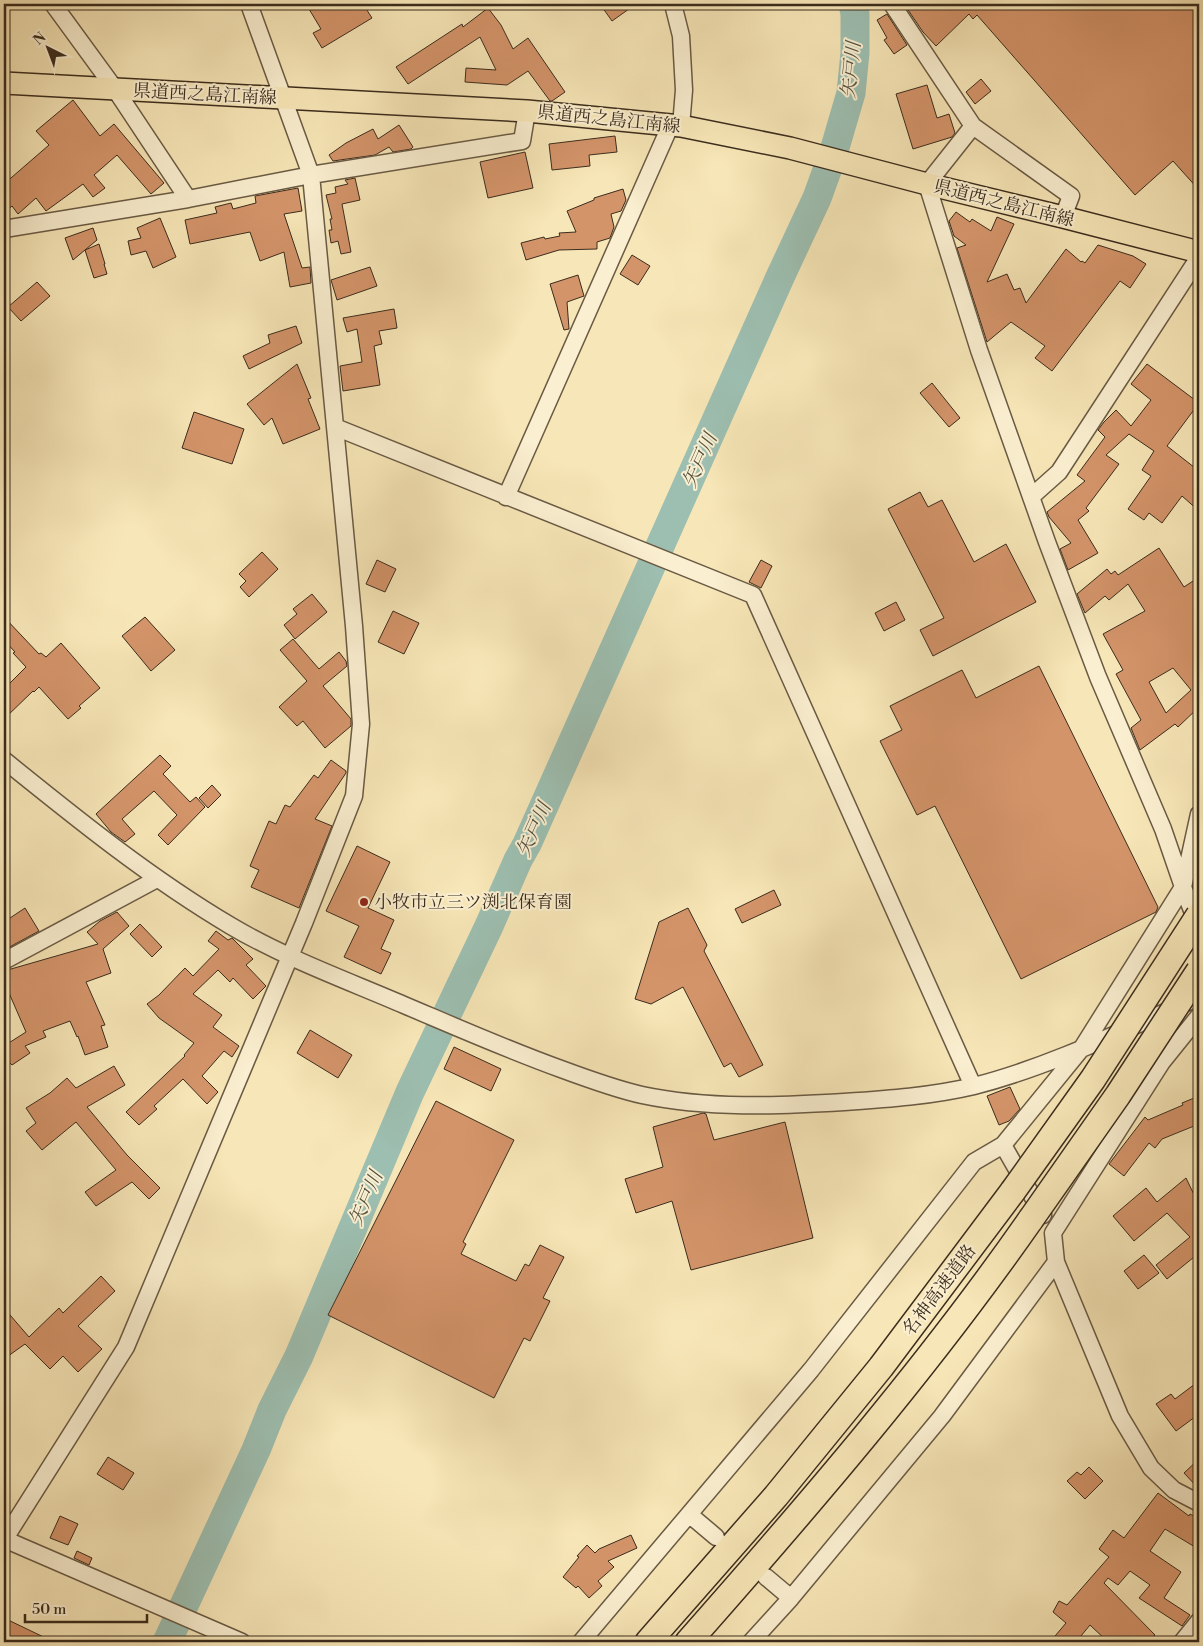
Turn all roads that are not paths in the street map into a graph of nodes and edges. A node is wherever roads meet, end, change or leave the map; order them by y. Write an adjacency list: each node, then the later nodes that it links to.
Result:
1 (53, 4): 6 (street)
2 (250, 4): 7 (street)
3 (673, 4): 9 (street)
4 (892, 4): 10 (street)
5 (4, 83): 6 (main road, 県道西之島江南線)
6 (115, 89): 7 (main road, 県道西之島江南線); 13 (street)
7 (284, 97): 8 (main road, 県道西之島江南線); 11 (street)
8 (527, 111): 9 (main road, 県道西之島江南線); 11 (street)
9 (676, 125): 12 (main road, 県道西之島江南線); 20 (street)
10 (973, 126): 12 (street); 14 (street)
11 (311, 175): 13 (street); 19 (street)
12 (927, 184): 14 (main road, 県道西之島江南線); 21 (street)
13 (188, 199): 15 (street)
14 (1063, 217): 16 (main road, 県道西之島江南線)
15 (4, 229)
16 (1199, 252)
17 (1199, 257): 18 (street)
18 (1193, 280): 21 (street)
19 (335, 427): 20 (street); 28 (street)
20 (506, 497): 34 (street)
21 (1031, 497): 25 (street)
22 (4, 760): 24 (street)
23 (1199, 814): 25 (street)
24 (157, 879): 28 (street); 29 (street)
25 (1183, 887): 27 (street); 33 (street)
26 (1199, 915): 48 (highway, 名神高速道路, bridge)
27 (1199, 928)
28 (289, 956): 34 (street); 41 (street)
29 (4, 960)
30 (1199, 971): 49 (highway, 名神高速道路, bridge)
31 (1199, 997): 33 (street)
32 (1199, 1016): 36 (street)
33 (1082, 1048): 34 (street); 35 (street)
34 (972, 1086)
35 (1003, 1146): 36 (street); 39 (street)
36 (1053, 1233): 37 (street)
37 (1056, 1262): 38 (street); 43 (street)
38 (1199, 1503)
39 (690, 1515): 40 (street); 47 (street)
40 (716, 1537)
41 (4, 1539): 46 (street)
42 (766, 1577): 43 (street)
43 (790, 1598): 45 (street)
44 (1199, 1621): 51 (street)
45 (766, 1636): 50 (street)
46 (242, 1642)
47 (581, 1642)
48 (648, 1642)
49 (688, 1642)
50 (751, 1642)
51 (1182, 1642)

